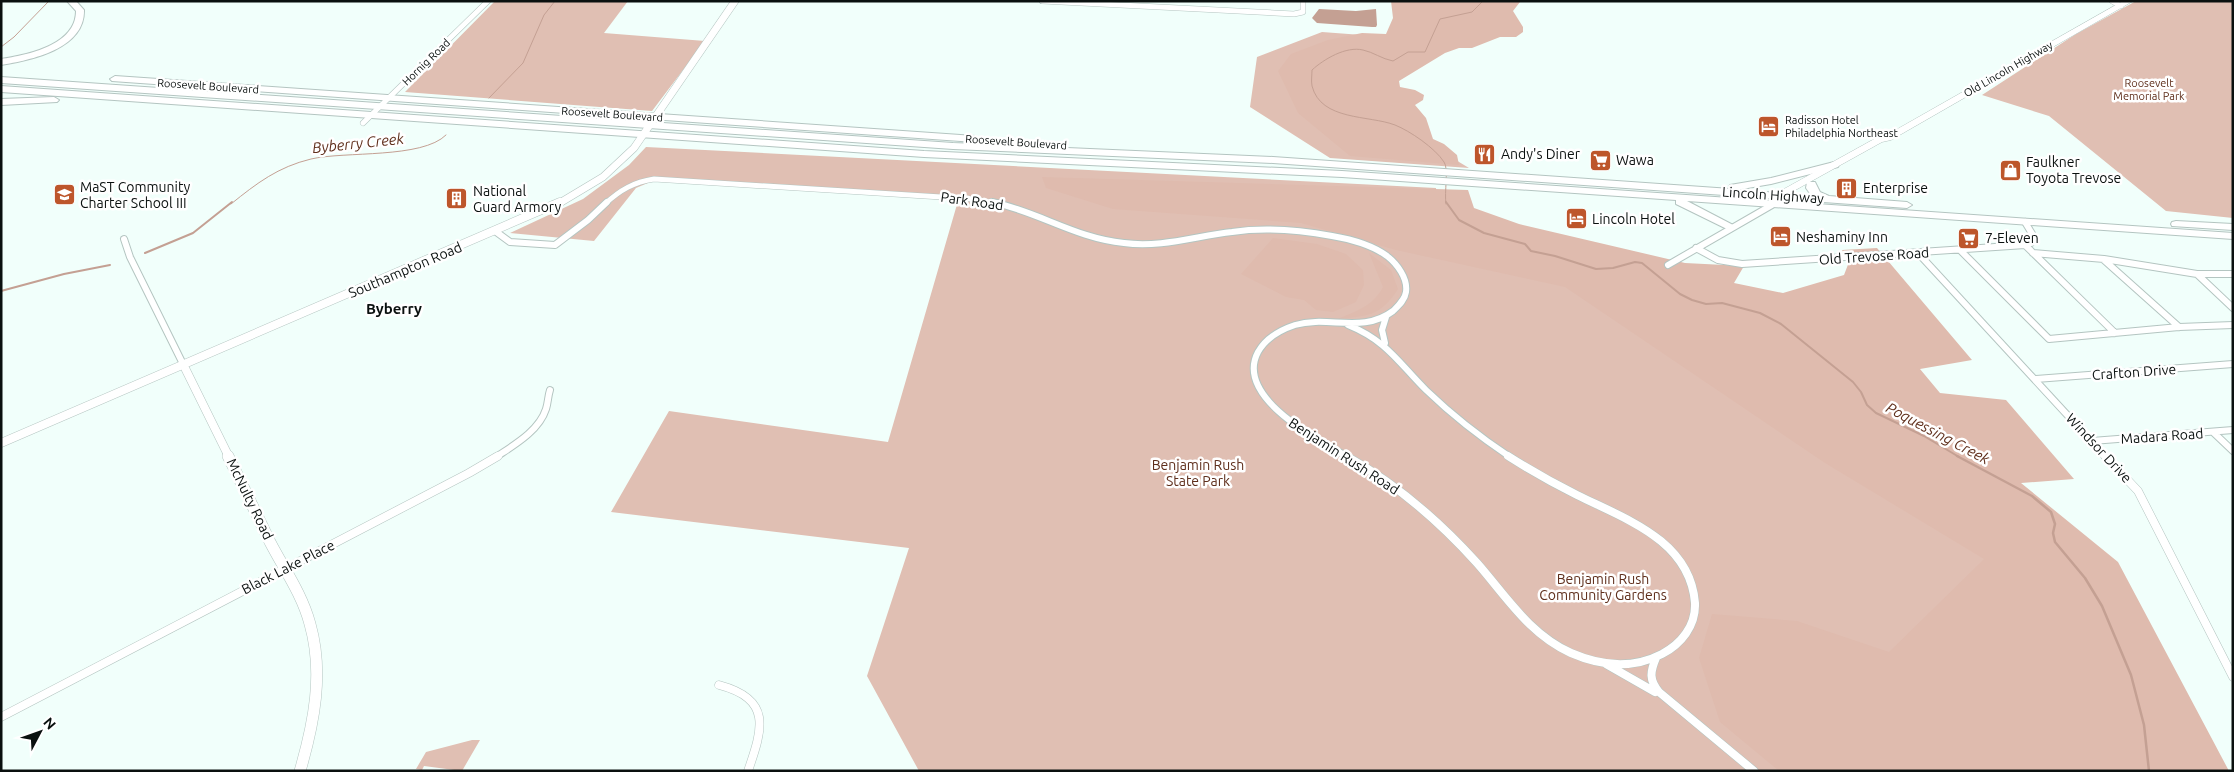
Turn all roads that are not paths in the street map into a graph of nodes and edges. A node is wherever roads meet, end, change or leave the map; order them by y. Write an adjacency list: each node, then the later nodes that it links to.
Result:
1 (71, 1): 9 (highway)
2 (488, 1): 14 (street, Hornig Road)
3 (735, 1): 23 (street, Southampton Road)
4 (1042, 1): 7 (street)
5 (1303, 1): 7 (street)
6 (2112, 1): 8 (street)
7 (1147, 3)
8 (2125, 3): 24 (main road, Old Lincoln Highway)
9 (1, 62)
10 (1, 71): 14 (highway, Roosevelt Boulevard)
11 (1, 80): 18 (highway, Roosevelt Boulevard)
12 (1, 89): 20 (highway, Roosevelt Boulevard)
13 (1, 97): 15 (highway, Roosevelt Boulevard)
14 (388, 98): 16 (highway, Roosevelt Boulevard); 18 (street, Hornig Road)
15 (54, 100): 17 (highway); 20 (highway, Roosevelt Boulevard)
16 (433, 101): 19 (highway); 23 (highway, Roosevelt Boulevard)
17 (1, 102)
18 (380, 106): 19 (highway, Roosevelt Boulevard); 20 (street, Hornig Road)
19 (494, 115): 23 (highway, Roosevelt Boulevard)
20 (367, 119): 21 (highway, Roosevelt Boulevard); 22 (highway, Roosevelt Boulevard)
21 (487, 123): 22 (highway); 23 (highway, Roosevelt Boulevard)
22 (421, 127): 23 (highway, Roosevelt Boulevard)
23 (646, 130): 26 (highway, Roosevelt Boulevard); 26 (highway, Roosevelt Boulevard); 36 (street, Southampton Road)
24 (1888, 138): 25 (main road, Old Lincoln Highway); 28 (main road, Old Lincoln Highway)
25 (1834, 165): 29 (highway); 31 (main road, Old Lincoln Highway)
26 (1432, 176): 27 (highway, Lincoln Highway)
27 (1451, 177): 29 (highway, Lincoln Highway); 30 (highway, Lincoln Highway)
28 (1811, 184): 31 (main road, Old Lincoln Highway); 32 (highway)
29 (1706, 190): 31 (highway, Lincoln Highway)
30 (1661, 197): 31 (highway, Lincoln Highway); 35 (highway)
31 (1780, 199): 32 (highway, Lincoln Highway); 33 (highway, Lincoln Highway); 35 (street, Old Lincoln Highway)
32 (1830, 200): 34 (highway, Lincoln Highway)
33 (2025, 222): 37 (highway, Lincoln Highway); 39 (street)
34 (2233, 227)
35 (1731, 228): 40 (street, Old Lincoln Highway)
36 (495, 231): 49 (street, Park Road); 55 (street, Southampton Road)
37 (2233, 236)
38 (124, 240): 55 (street, McNulty Road)
39 (2025, 245): 41 (street, Old Trevose Road); 43 (street)
40 (1696, 248): 42 (street, Old Trevose Road); 45 (street, Old Lincoln Highway)
41 (1960, 250): 42 (street, Old Trevose Road); 53 (street)
42 (1918, 253): 57 (street, Windsor Drive)
43 (2033, 253): 44 (street); 53 (street)
44 (2104, 259): 46 (street); 52 (street)
45 (1668, 265)
46 (2197, 274): 47 (street); 48 (street)
47 (2233, 274)
48 (2233, 308)
49 (1386, 317): 50 (street, Benjamin Rush Road); 54 (street)
50 (1348, 325): 54 (street, Benjamin Rush Road); 66 (street, Benjamin Rush Road)
51 (2233, 325): 52 (street)
52 (2179, 327): 53 (street)
53 (2116, 333)
54 (1385, 343): 65 (street, Benjamin Rush Road)
55 (183, 364): 62 (street, Southampton Road); 64 (street, McNulty Road)
56 (2233, 364): 57 (street, Crafton Drive)
57 (2036, 379): 61 (street, Windsor Drive)
58 (550, 390): 64 (street, Black Lake Place)
59 (2233, 430): 60 (street, Madara Road)
60 (2213, 432): 61 (street, Madara Road); 63 (street)
61 (2092, 441): 67 (street, Windsor Drive)
62 (1, 443)
63 (2233, 451)
64 (284, 569): 70 (street, Black Lake Place); 71 (street, McNulty Road)
65 (1656, 658): 66 (street, Benjamin Rush Road); 69 (street, Benjamin Rush Road)
66 (1605, 664): 69 (street, Benjamin Rush Road)
67 (2233, 677)
68 (719, 685): 72 (street)
69 (1664, 697): 73 (street, Benjamin Rush Road)
70 (1, 716)
71 (300, 771)
72 (748, 771)
73 (1754, 771)

